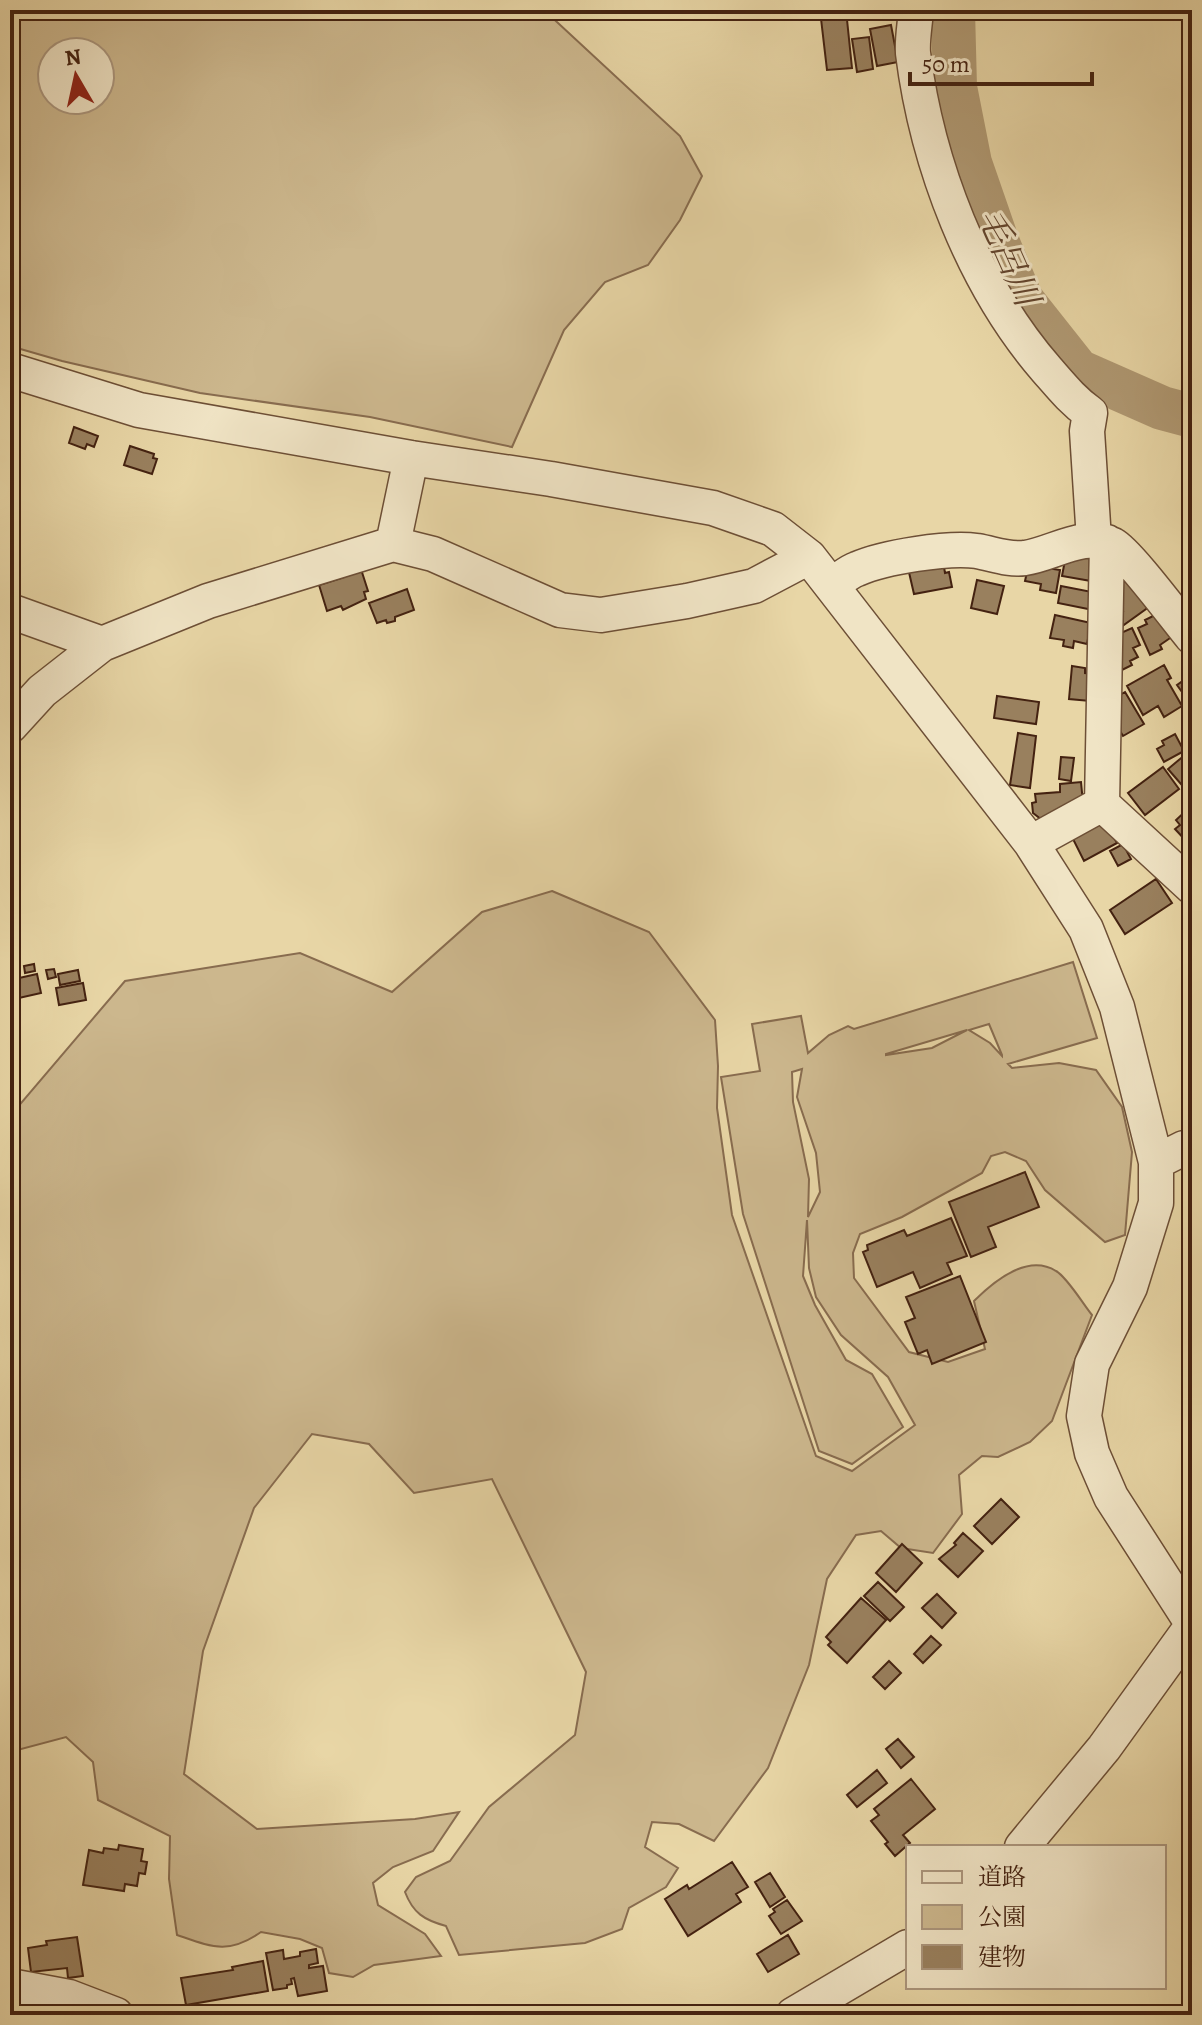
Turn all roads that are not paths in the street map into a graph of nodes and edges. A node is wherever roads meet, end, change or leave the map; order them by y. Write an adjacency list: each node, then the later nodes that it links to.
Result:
1 (916, 10): 4 (street)
2 (10, 370): 3 (street)
3 (411, 458): 5 (street); 6 (street)
4 (1101, 541): 7 (street); 9 (street); 12 (street)
5 (393, 544): 6 (street); 10 (street)
6 (809, 557): 7 (street)
7 (831, 585): 13 (street)
8 (10, 611): 10 (street)
9 (1192, 637)
10 (102, 644): 11 (street)
11 (10, 726)
12 (1102, 804): 13 (street); 14 (street)
13 (1031, 843): 16 (street)
14 (1192, 887)
15 (1192, 1147): 16 (street)
16 (1154, 1155): 17 (street)
17 (1192, 1625): 18 (street)
18 (1024, 1845)
19 (906, 1948): 22 (street)
20 (10, 1986): 21 (street)
21 (116, 2015)
22 (793, 2015)

